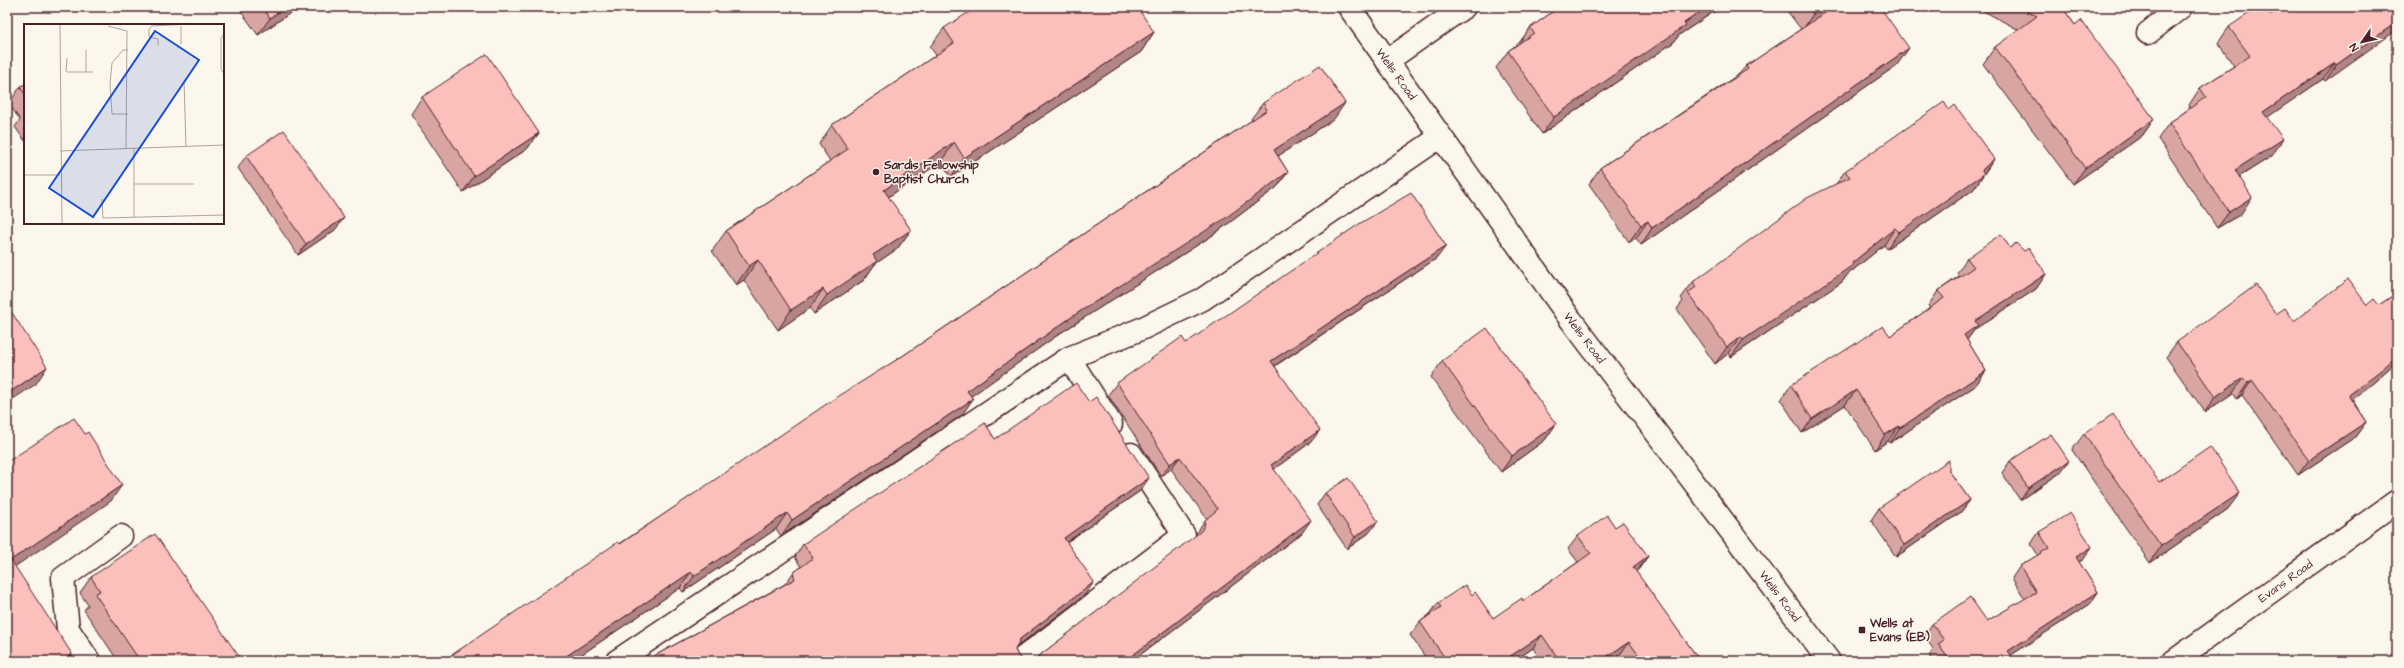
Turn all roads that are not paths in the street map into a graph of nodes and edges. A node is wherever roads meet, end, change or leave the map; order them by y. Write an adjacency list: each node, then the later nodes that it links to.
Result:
1 (1349, 7): 5 (street, Wells Road)
2 (1464, 7): 5 (street)
3 (2181, 7): 4 (street)
4 (2148, 33)
5 (1387, 61): 6 (street, Wells Road)
6 (1440, 137): 7 (street); 14 (street, Wells Road)
7 (1069, 358): 12 (street); 13 (street)
8 (2397, 501): 10 (street, Evans Road)
9 (121, 536): 11 (street)
10 (2200, 654): 15 (street, Evans Road)
11 (88, 661)
12 (617, 661)
13 (1019, 661)
14 (1830, 661)
15 (2174, 661)

